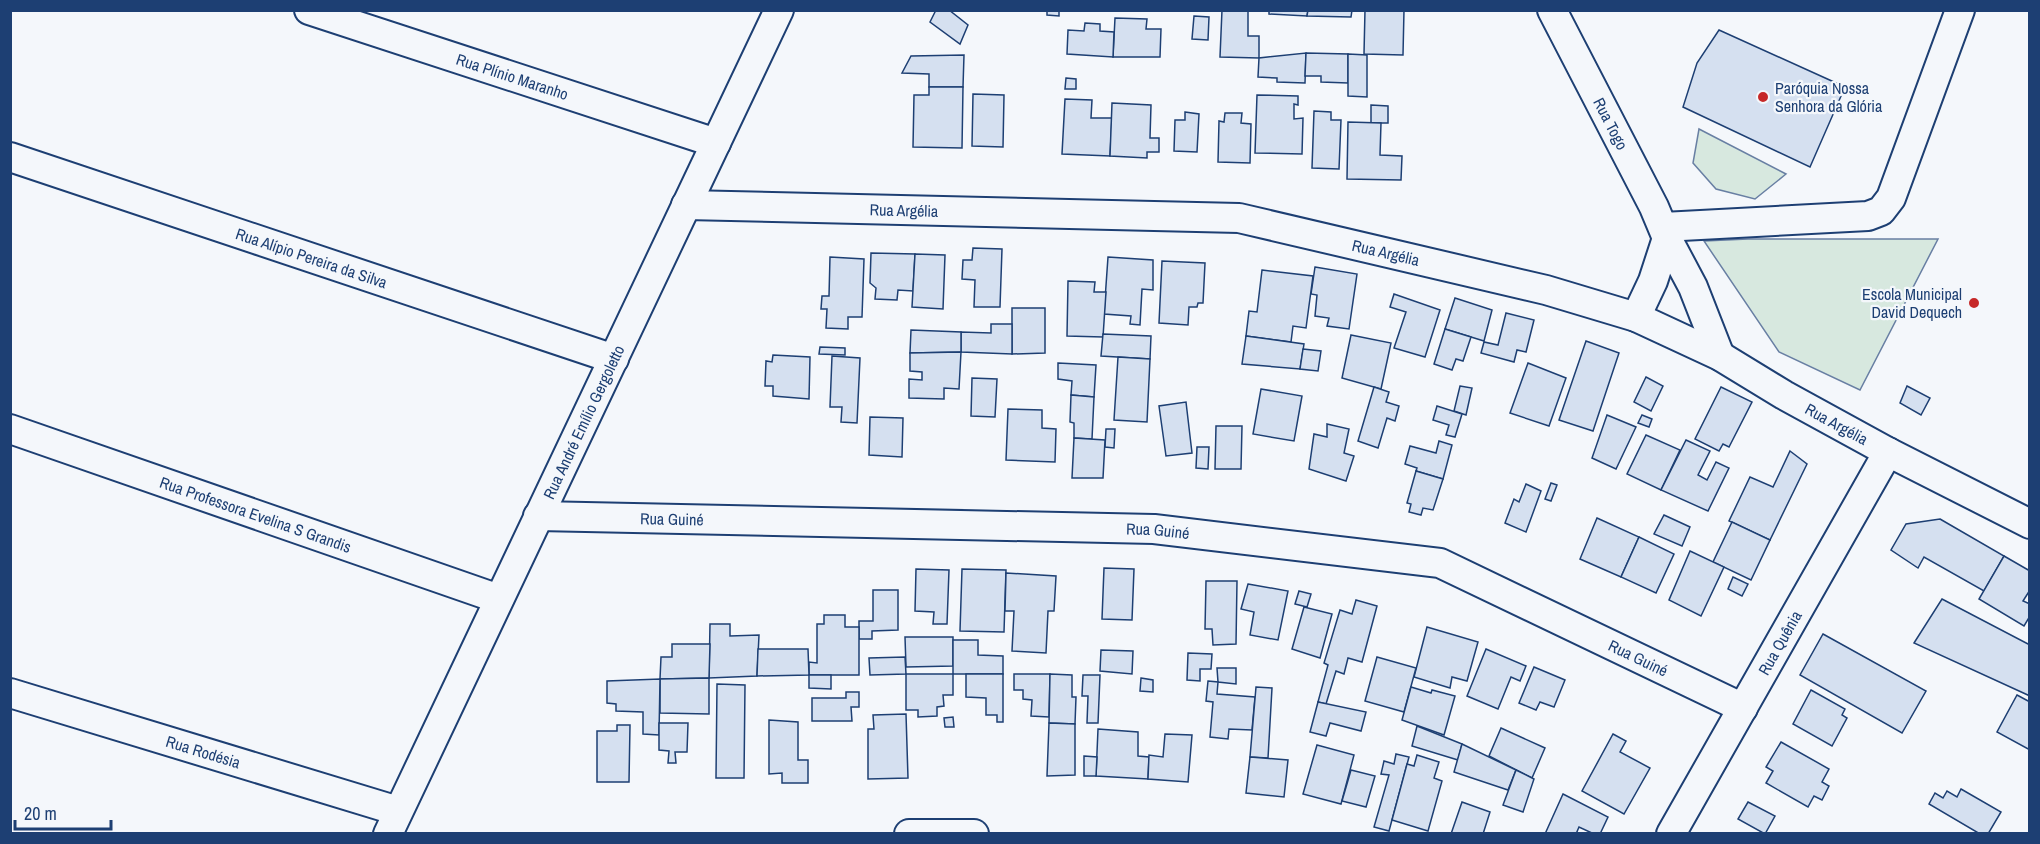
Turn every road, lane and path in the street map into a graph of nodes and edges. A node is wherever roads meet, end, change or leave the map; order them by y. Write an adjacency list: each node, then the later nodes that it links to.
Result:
1 (309, 10): 5 (street, Rua Plínio Maranho)
2 (779, 10): 5 (street, Rua André Emílio Gergoletto)
3 (1551, 10): 8 (street, Rua Togo)
4 (1960, 10): 8 (street)
5 (716, 143): 7 (street, Rua André Emílio Gergoletto)
6 (10, 157): 11 (street, Rua Alípio Pereira da Silva)
7 (686, 206): 9 (street, Rua Argélia); 11 (street, Rua André Emílio Gergoletto)
8 (1665, 232): 9 (street); 10 (street, Rua Togo)
9 (1636, 317): 10 (street, Rua Argélia)
10 (1720, 356): 13 (street, Rua Argélia)
11 (614, 359): 14 (street, Rua André Emílio Gergoletto)
12 (10, 429): 16 (street, Rua Professora Evelina S Grandis)
13 (1888, 452): 15 (street, Rua Argélia); 18 (street, Rua Quênia)
14 (538, 516): 16 (street, Rua André Emílio Gergoletto); 18 (street, Rua Guiné)
15 (2030, 524)
16 (499, 599): 19 (street, Rua André Emílio Gergoletto)
17 (10, 693): 19 (street, Rua Rodésia)
18 (1743, 708): 22 (street, Rua Quênia)
19 (393, 822)
20 (909, 834): 21 (street)
21 (974, 834)
22 (1671, 834)

